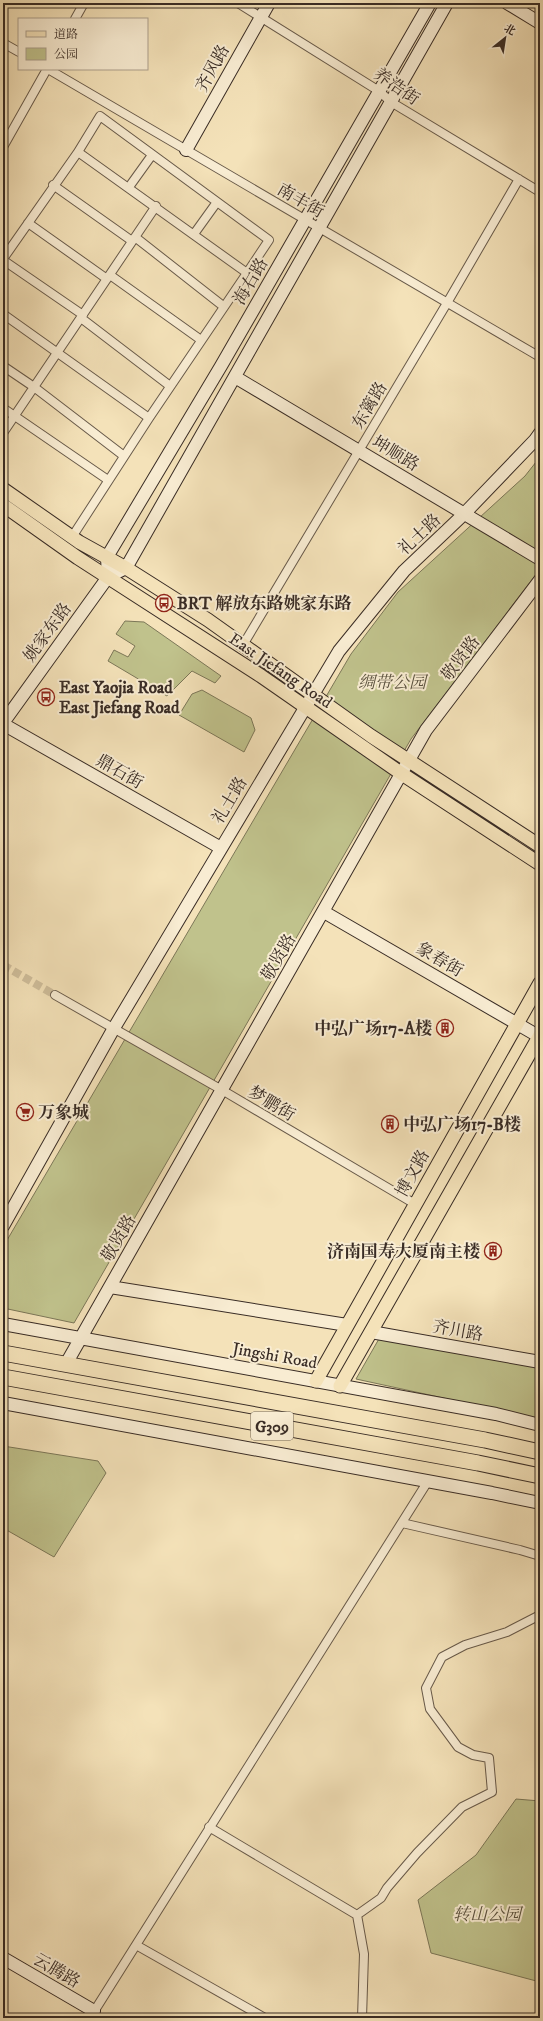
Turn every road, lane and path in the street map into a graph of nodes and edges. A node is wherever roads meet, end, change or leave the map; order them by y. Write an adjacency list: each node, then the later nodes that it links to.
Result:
1 (84, 3): 8 (street)
2 (238, 3): 7 (street, 养浩街)
3 (269, 3): 7 (street, 齐风路)
4 (430, 3): 14 (street, 海右路)
5 (447, 3): 15 (street, 海右路)
6 (508, 3): 9 (street)
7 (261, 17): 14 (street, 养浩街); 17 (street, 齐风路)
8 (76, 18)
9 (540, 22)
10 (3, 43): 11 (street)
11 (18, 51)
12 (46, 70): 16 (street)
13 (49, 70): 17 (street, 南丰街)
14 (379, 91): 15 (street, 养浩街); 26 (street, 海右路)
15 (391, 102): 20 (street, 养浩街); 28 (street, 海右路)
16 (3, 147)
17 (186, 150): 26 (street, 南丰街)
18 (78, 152): 19 (street); 21 (street); 22 (street)
19 (152, 154): 22 (street); 24 (street)
20 (519, 179): 23 (street, 养浩街); 34 (street, 东篱路)
21 (53, 186): 27 (street); 30 (street)
22 (129, 188): 25 (street)
23 (540, 192)
24 (217, 202): 29 (street); 32 (street)
25 (156, 206): 29 (street); 30 (street)
26 (305, 220): 28 (street, 南丰街); 57 (street, 海右路)
27 (28, 223): 31 (street); 33 (street)
28 (318, 228): 34 (street, 南丰街); 42 (street, 海右路)
29 (194, 234): 32 (street)
30 (133, 239): 33 (street); 35 (street)
31 (3, 259): 37 (street)
32 (247, 273): 35 (street)
33 (109, 277): 37 (street); 38 (street)
34 (447, 303): 40 (street, 南丰街); 50 (street, 东篱路)
35 (223, 306): 38 (street)
36 (3, 314): 39 (street)
37 (82, 317): 39 (street); 43 (street)
38 (200, 340): 43 (street)
39 (58, 353): 44 (street); 47 (street)
40 (540, 358)
41 (3, 366): 44 (street)
42 (235, 377): 50 (street, 坤顺路); 59 (street, 海右路)
43 (170, 386): 47 (street)
44 (34, 387): 46 (street); 51 (street)
45 (3, 408): 46 (street)
46 (15, 416): 48 (street); 52 (street)
47 (149, 418): 51 (street)
48 (3, 433)
49 (540, 433): 55 (street, 礼士路)
50 (358, 451): 55 (street, 坤顺路); 62 (street, 东篱路)
51 (124, 456): 52 (street)
52 (108, 480): 56 (street)
53 (3, 489): 56 (main road, East Jiefang Road)
54 (3, 505): 60 (main road, East Jiefang Road)
55 (464, 514): 58 (street, 坤顺路); 63 (street, 礼士路)
56 (72, 537): 57 (main road, East Jiefang Road)
57 (107, 557): 59 (main road, East Jiefang Road); 60 (street)
58 (540, 559)
59 (126, 568): 60 (street, 姚家东路); 62 (main road, East Jiefang Road)
60 (108, 577): 64 (main road, East Jiefang Road); 65 (street, 姚家东路)
61 (540, 580): 66 (street, 敬贤路)
62 (243, 645): 63 (main road, East Jiefang Road)
63 (312, 695): 64 (street, 礼士路); 66 (main road, East Jiefang Road)
64 (305, 707): 67 (main road, East Jiefang Road); 69 (street, 礼士路)
65 (3, 723): 69 (street, 鼎石街)
66 (409, 760): 67 (street, 敬贤路); 68 (main road, East Jiefang Road)
67 (402, 774): 70 (main road, East Jiefang Road); 71 (street, 敬贤路)
68 (540, 846)
69 (221, 848): 75 (street, 礼士路)
70 (540, 864)
71 (324, 912): 74 (street, 象春街); 77 (street, 敬贤路)
72 (540, 983): 74 (main road, 博文路)
73 (54, 995): 75 (street, 梦鹏街)
74 (517, 1023): 76 (street, 象春街); 78 (main road, 博文路)
75 (114, 1028): 77 (street, 梦鹏街); 79 (street, 礼士路)
76 (540, 1036): 83 (main road)
77 (222, 1090): 78 (street, 梦鹏街); 80 (street, 敬贤路)
78 (415, 1204): 82 (main road, 博文路)
79 (3, 1226)
80 (110, 1287): 82 (street); 84 (street, 敬贤路)
81 (3, 1324): 84 (street, Jingshi Road)
82 (347, 1325): 89 (main road, 博文路)
83 (371, 1332): 86 (street, 齐川路); 90 (main road)
84 (81, 1339): 87 (street, 敬贤路); 89 (street, Jingshi Road)
85 (3, 1353): 87 (highway, G309)
86 (540, 1362)
87 (66, 1364): 93 (highway, G309)
88 (3, 1377): 94 (highway, G309)
89 (316, 1381): 90 (street, Jingshi Road)
90 (340, 1386): 92 (street, Jingshi Road)
91 (3, 1403): 95 (street)
92 (540, 1426)
93 (540, 1452)
94 (540, 1476)
95 (428, 1481): 96 (street); 97 (street)
96 (540, 1503)
97 (402, 1523): 98 (street); 100 (street)
98 (540, 1556)
99 (540, 1615): 101 (street)
100 (210, 1827): 101 (street); 102 (street)
101 (357, 1915): 106 (street)
102 (136, 1945): 104 (street); 105 (street)
103 (3, 1958): 104 (street, 云腾路)
104 (92, 2015)
105 (265, 2018)
106 (362, 2018)

